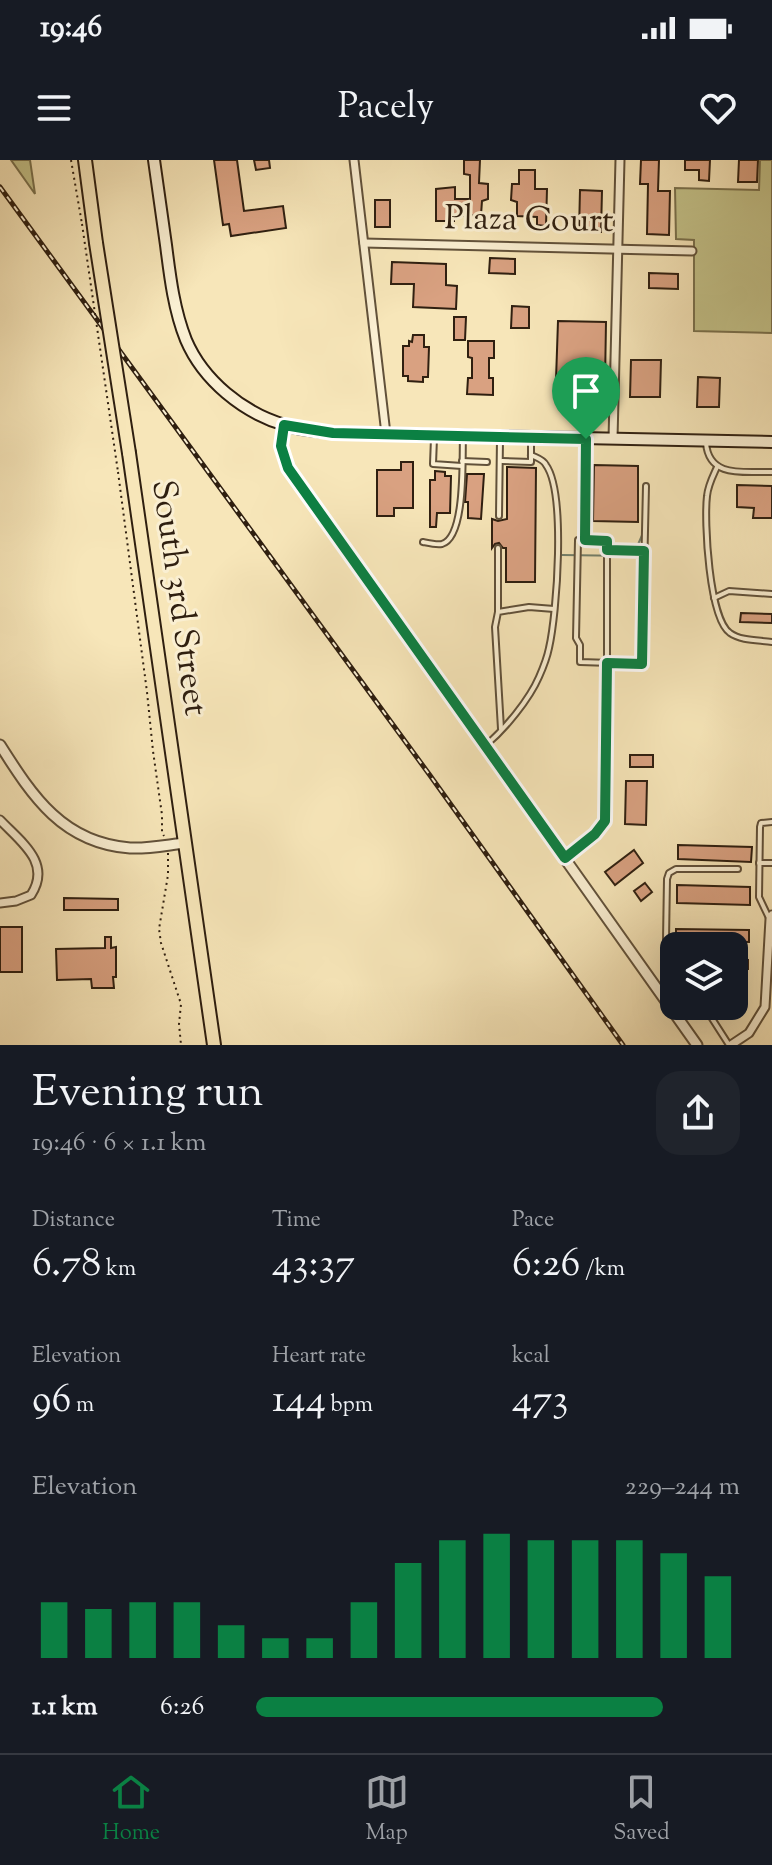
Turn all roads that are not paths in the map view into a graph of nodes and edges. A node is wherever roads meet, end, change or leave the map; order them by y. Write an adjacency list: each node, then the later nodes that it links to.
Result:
1 (85, 160): 42 (highway, South 3rd Street, bridge)
2 (154, 160): 8 (main road)
3 (354, 160): 5 (street)
4 (620, 160): 6 (street)
5 (364, 243): 6 (street, Plaza Court); 9 (street)
6 (618, 249): 7 (street, Plaza Court); 15 (street)
7 (692, 251)
8 (284, 425): 9 (main road); 39 (street)
9 (386, 434): 10 (main road)
10 (434, 435): 11 (main road); 21 (lane)
11 (463, 436): 12 (main road); 21 (lane)
12 (500, 437): 13 (main road); 19 (lane)
13 (532, 437): 14 (main road); 18 (lane)
14 (586, 439): 15 (main road); 26 (lane)
15 (613, 439): 16 (main road)
16 (706, 441): 17 (main road); 22 (lane)
17 (772, 442)
18 (531, 455): 19 (lane); 33 (lane)
19 (500, 461): 25 (lane)
20 (487, 462): 21 (lane)
21 (462, 464): 27 (lane)
22 (717, 467): 23 (lane); 32 (lane)
23 (772, 472)
24 (646, 486): 30 (lane)
25 (499, 516)
26 (585, 540): 29 (lane); 36 (lane)
27 (423, 542)
28 (498, 548): 34 (lane)
29 (607, 550): 30 (lane); 36 (lane)
30 (644, 551): 36 (lane)
31 (772, 594): 32 (lane)
32 (714, 598): 35 (lane)
33 (555, 609): 34 (lane); 37 (lane)
34 (498, 612): 37 (lane)
35 (772, 642)
36 (607, 663): 43 (lane)
37 (501, 732): 39 (lane)
38 (0, 745): 42 (street)
39 (485, 745): 43 (street)
40 (0, 820): 47 (street)
41 (772, 822): 44 (lane)
42 (185, 843): 51 (highway, South 3rd Street)
43 (565, 858): 52 (street)
44 (759, 863): 45 (lane); 48 (lane)
45 (772, 863)
46 (738, 869): 49 (lane)
47 (0, 903)
48 (771, 917): 53 (street)
49 (666, 932)
50 (713, 1020): 53 (lane)
51 (214, 1045)
52 (697, 1045)
53 (730, 1045)

